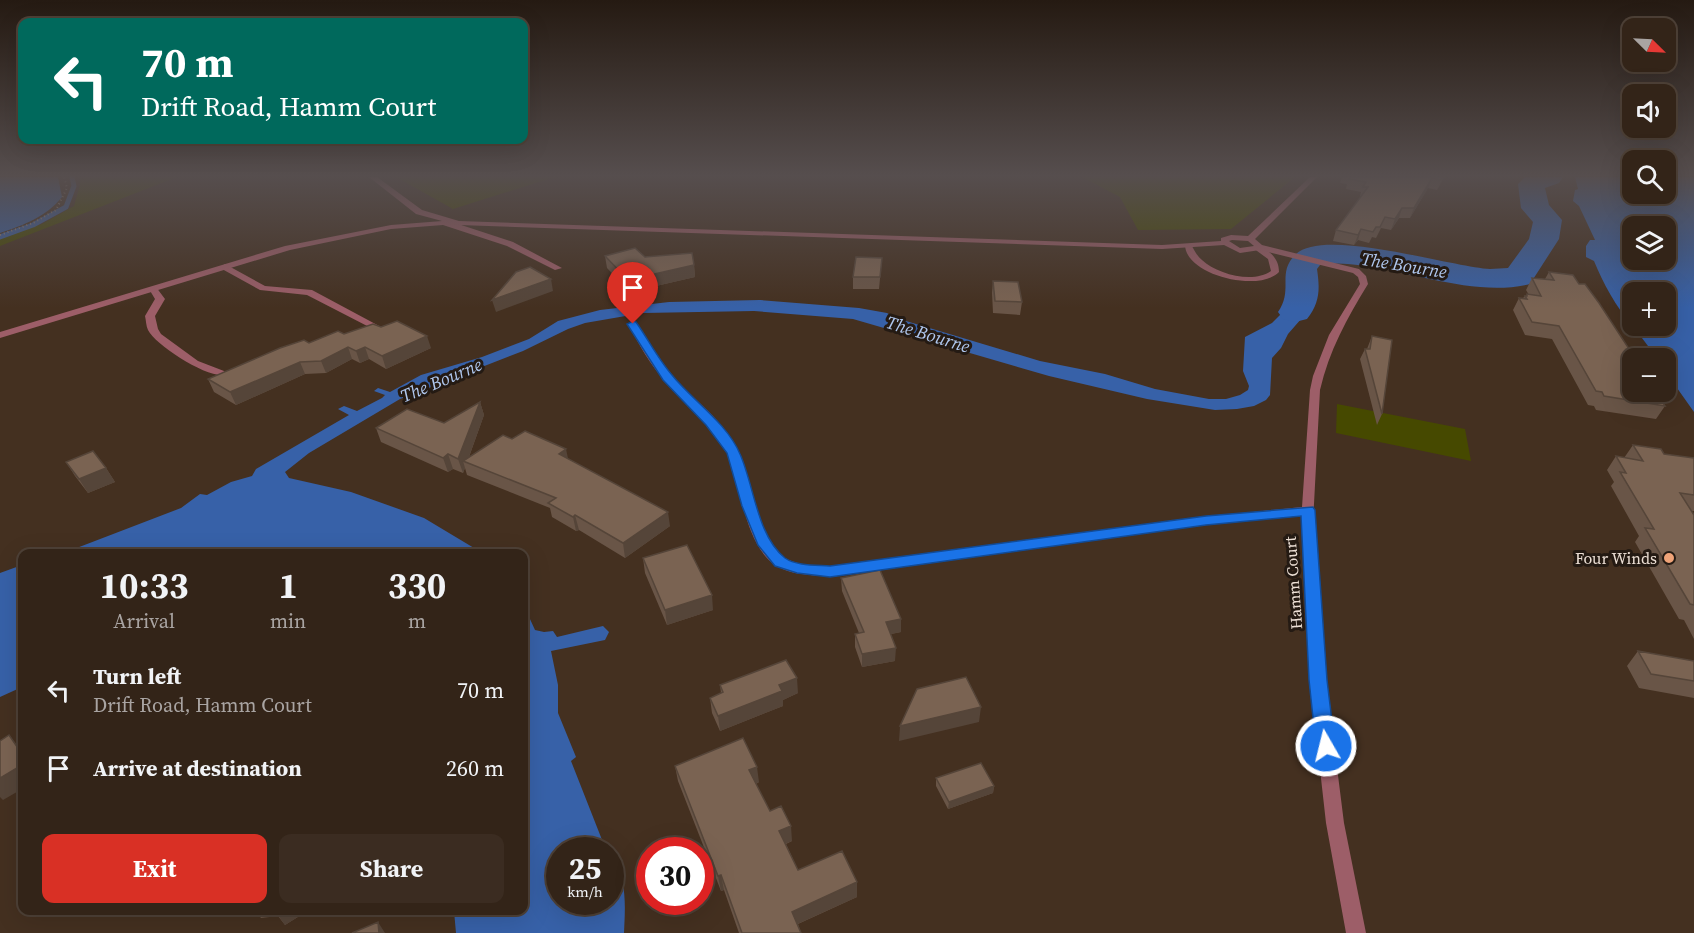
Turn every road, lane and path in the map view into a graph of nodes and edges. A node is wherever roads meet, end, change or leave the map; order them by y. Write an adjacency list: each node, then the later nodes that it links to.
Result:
1 (37, 221): 8 (path)
2 (401, 221): 7 (street)
3 (451, 221): 5 (street)
4 (1269, 221): 9 (street)
5 (459, 222): 6 (street); 11 (street)
6 (446, 223): 7 (street); 14 (street)
7 (391, 228): 13 (street)
8 (0, 235)
9 (1250, 239): 10 (street); 12 (street)
10 (1224, 243): 11 (street); 12 (street)
11 (1188, 246): 12 (street)
12 (1258, 247): 20 (street, Hamm Court)
13 (225, 267): 15 (street); 17 (street)
14 (558, 268)
15 (153, 289): 18 (street); 19 (street)
16 (633, 324): 20 (street)
17 (376, 327)
18 (0, 335)
19 (220, 374)
20 (1308, 510): 21 (street, Hamm Court)
21 (1356, 933)

